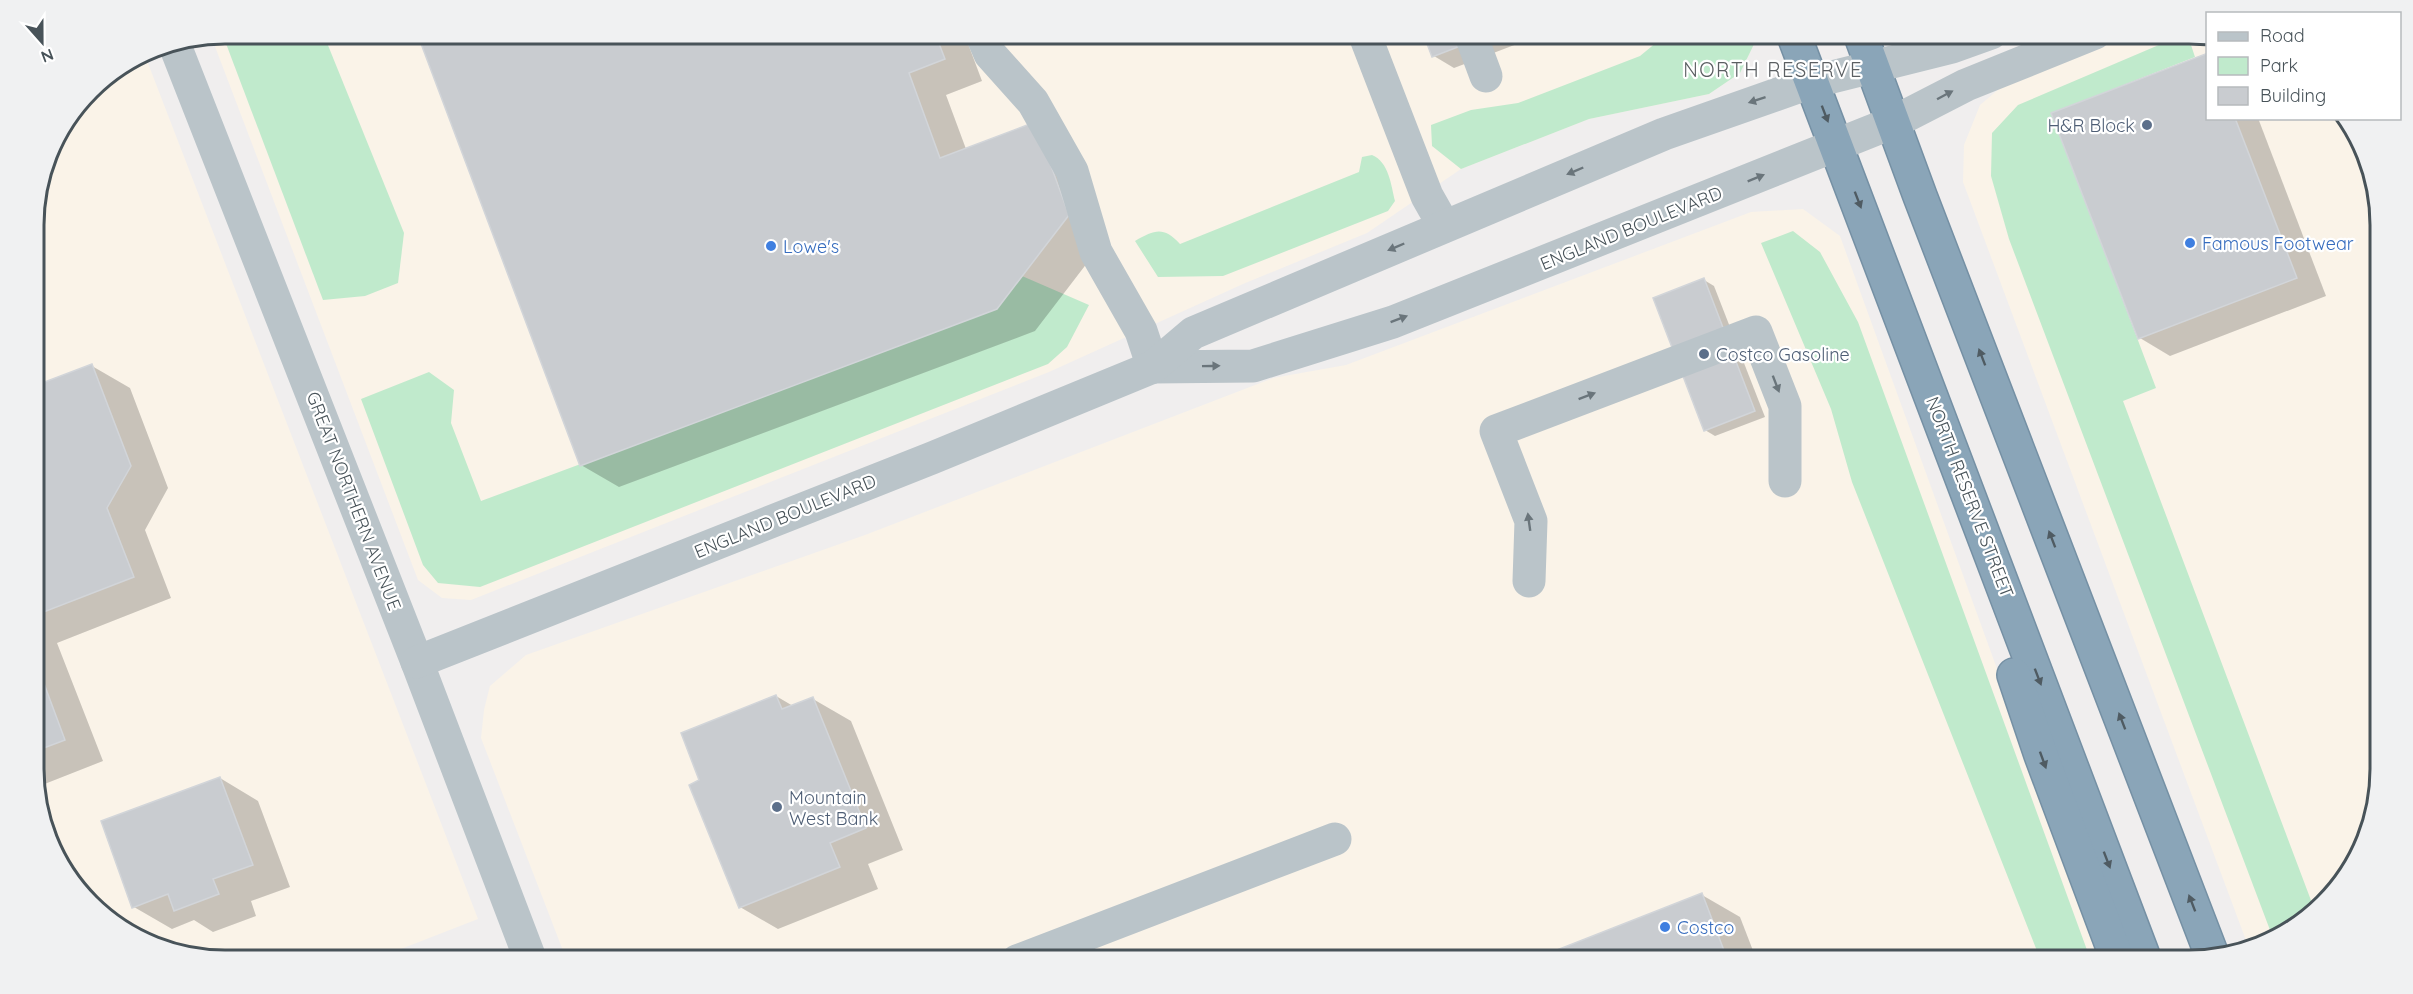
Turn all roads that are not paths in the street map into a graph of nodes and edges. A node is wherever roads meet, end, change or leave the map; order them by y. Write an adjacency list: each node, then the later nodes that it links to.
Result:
1 (986, 44): 15 (street)
2 (1368, 44): 14 (street)
3 (1474, 44): 10 (street)
4 (1797, 44): 11 (highway, NORTH RESERVE STREET)
5 (1864, 44): 9 (highway)
6 (1960, 44): 9 (street, ENGLAND BOULEVARD)
7 (2068, 44): 12 (street, ENGLAND BOULEVARD, one-way to 7)
8 (177, 50): 19 (street, GREAT NORTHERN AVENUE)
9 (1873, 67): 11 (street, ENGLAND BOULEVARD); 12 (highway)
10 (1486, 76)
11 (1812, 82): 13 (highway, NORTH RESERVE STREET, one-way to 13); 14 (street, ENGLAND BOULEVARD, one-way to 14)
12 (1893, 123): 13 (street, ENGLAND BOULEVARD); 21 (highway, one-way to 12)
13 (1837, 146): 15 (street, ENGLAND BOULEVARD, one-way to 13); 18 (highway, NORTH RESERVE STREET, one-way to 18)
14 (1444, 226): 15 (street, ENGLAND BOULEVARD, one-way to 15)
15 (1153, 367): 19 (street, ENGLAND BOULEVARD)
16 (1785, 481): 17 (street, one-way to 16)
17 (1529, 580)
18 (2011, 605): 22 (highway, one-way to 22); 23 (highway, NORTH RESERVE STREET, one-way to 23)
19 (417, 662): 24 (street, GREAT NORTHERN AVENUE)
20 (1335, 839): 25 (street)
21 (2210, 949)
22 (2114, 950)
23 (2141, 950)
24 (527, 951)
25 (1044, 951)

